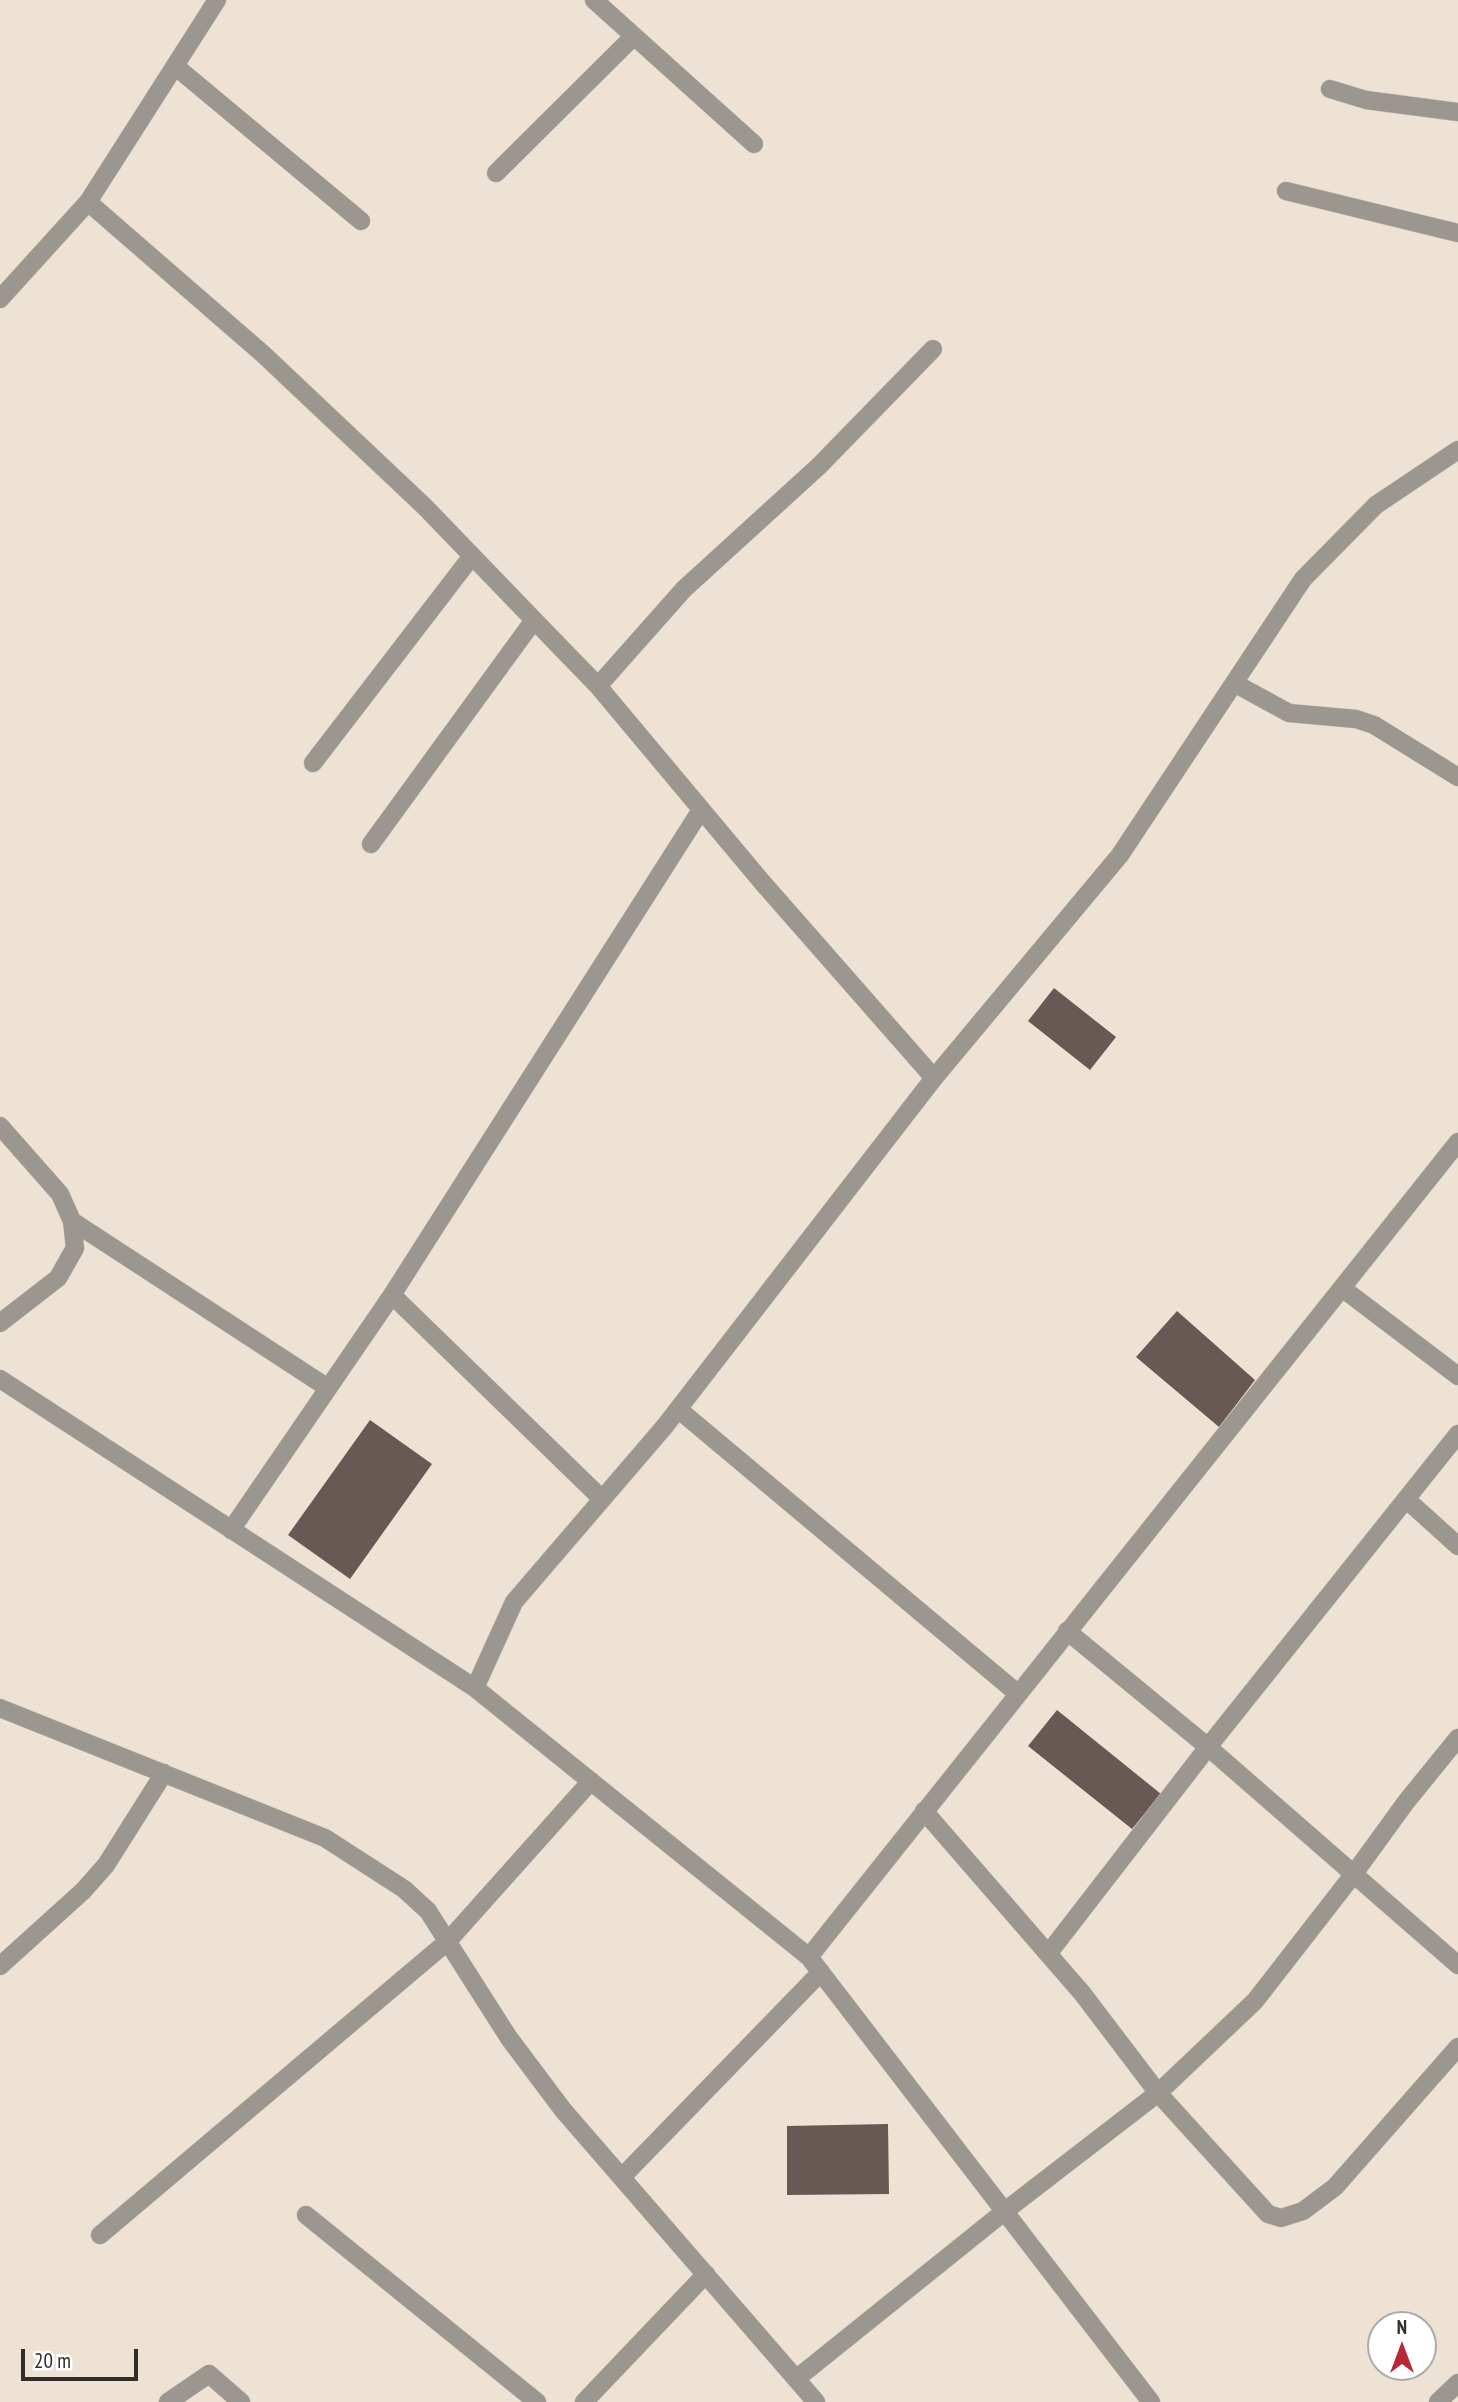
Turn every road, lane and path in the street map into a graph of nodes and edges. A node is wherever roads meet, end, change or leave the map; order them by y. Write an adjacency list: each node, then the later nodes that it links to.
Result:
1 (218, 0): 4 (street)
2 (594, 0): 3 (street)
3 (634, 36): 7 (street); 8 (street)
4 (175, 66): 10 (street); 11 (street)
5 (1330, 89): 6 (street)
6 (1458, 112)
7 (754, 144)
8 (496, 173)
9 (1286, 191): 12 (street)
10 (88, 202): 13 (street); 16 (street)
11 (361, 221)
12 (1458, 233)
13 (0, 299)
14 (933, 349): 19 (street)
15 (1458, 450): 18 (street)
16 (472, 556): 17 (street); 20 (street)
17 (534, 620): 19 (street); 23 (street)
18 (1234, 683): 21 (street); 24 (street)
19 (598, 686): 22 (street)
20 (313, 763)
21 (1458, 777)
22 (702, 810): 24 (street); 29 (street)
23 (371, 844)
24 (934, 1078): 34 (street)
25 (0, 1126): 27 (street)
26 (1458, 1142): 28 (street)
27 (72, 1221): 30 (street); 33 (street)
28 (1342, 1288): 31 (street); 40 (street)
29 (392, 1295): 33 (street); 36 (street)
30 (0, 1323)
31 (1458, 1376)
32 (0, 1379): 38 (street)
33 (328, 1388): 38 (street)
34 (678, 1409): 36 (street); 42 (street)
35 (1458, 1434): 37 (street)
36 (602, 1499): 41 (street)
37 (1406, 1499): 39 (street); 45 (street)
38 (231, 1530): 41 (street)
39 (1458, 1546)
40 (1067, 1631): 42 (street); 45 (street)
41 (475, 1688): 47 (street)
42 (1017, 1693): 48 (street)
43 (0, 1708): 46 (street)
44 (1458, 1738): 49 (street)
45 (1208, 1747): 49 (street); 51 (street)
46 (164, 1773): 50 (street); 54 (street)
47 (591, 1781): 50 (street); 52 (street)
48 (924, 1811): 51 (street); 52 (street)
49 (1353, 1875): 53 (street); 57 (street)
50 (448, 1941): 58 (street); 61 (street)
51 (1048, 1954): 57 (street)
52 (809, 1957): 55 (street)
53 (1458, 1965)
54 (0, 1966)
55 (821, 1972): 58 (street); 59 (street)
56 (1458, 2047): 57 (street)
57 (1158, 2093): 59 (street)
58 (622, 2177): 62 (street)
59 (1005, 2211): 63 (street); 70 (street)
60 (306, 2215): 67 (street)
61 (100, 2235)
62 (706, 2274): 63 (street); 68 (street)
63 (796, 2379): 69 (street)
64 (1458, 2383): 71 (street)
65 (168, 2402): 66 (street)
66 (241, 2402)
67 (537, 2402)
68 (584, 2402)
69 (816, 2402)
70 (1151, 2402)
71 (1438, 2402)

